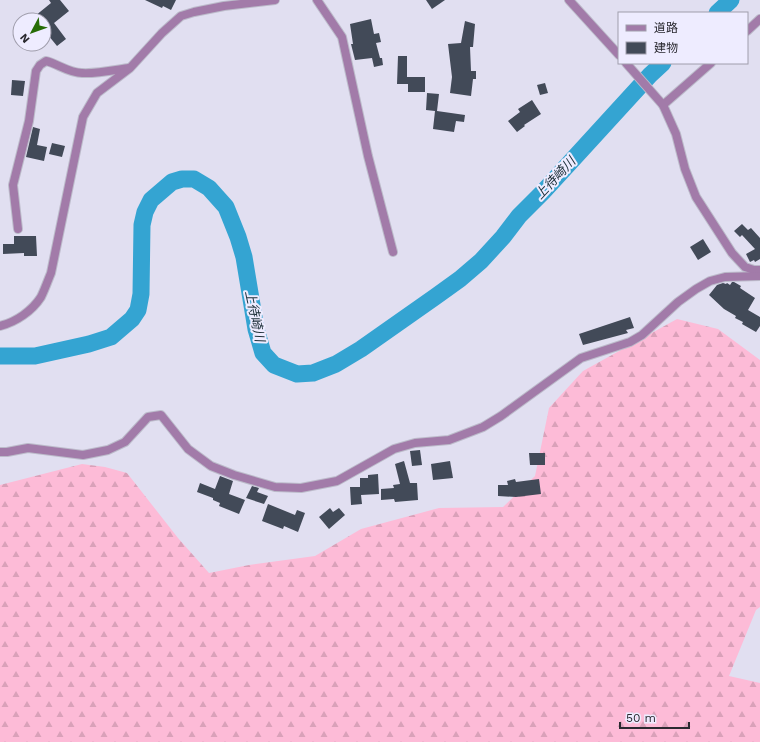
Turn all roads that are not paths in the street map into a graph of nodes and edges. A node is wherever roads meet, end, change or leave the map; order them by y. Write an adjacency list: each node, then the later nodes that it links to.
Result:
1 (275, 0): 9 (street)
2 (317, 0): 12 (street)
3 (569, 0): 6 (street)
4 (760, 19): 5 (street)
5 (748, 30)
6 (618, 54)
7 (627, 64): 10 (street)
8 (710, 64): 10 (street)
9 (130, 68): 11 (street); 15 (street)
10 (663, 105): 13 (street)
11 (18, 229)
12 (393, 252)
13 (760, 270)
14 (760, 276): 16 (street)
15 (0, 326)
16 (0, 452)

